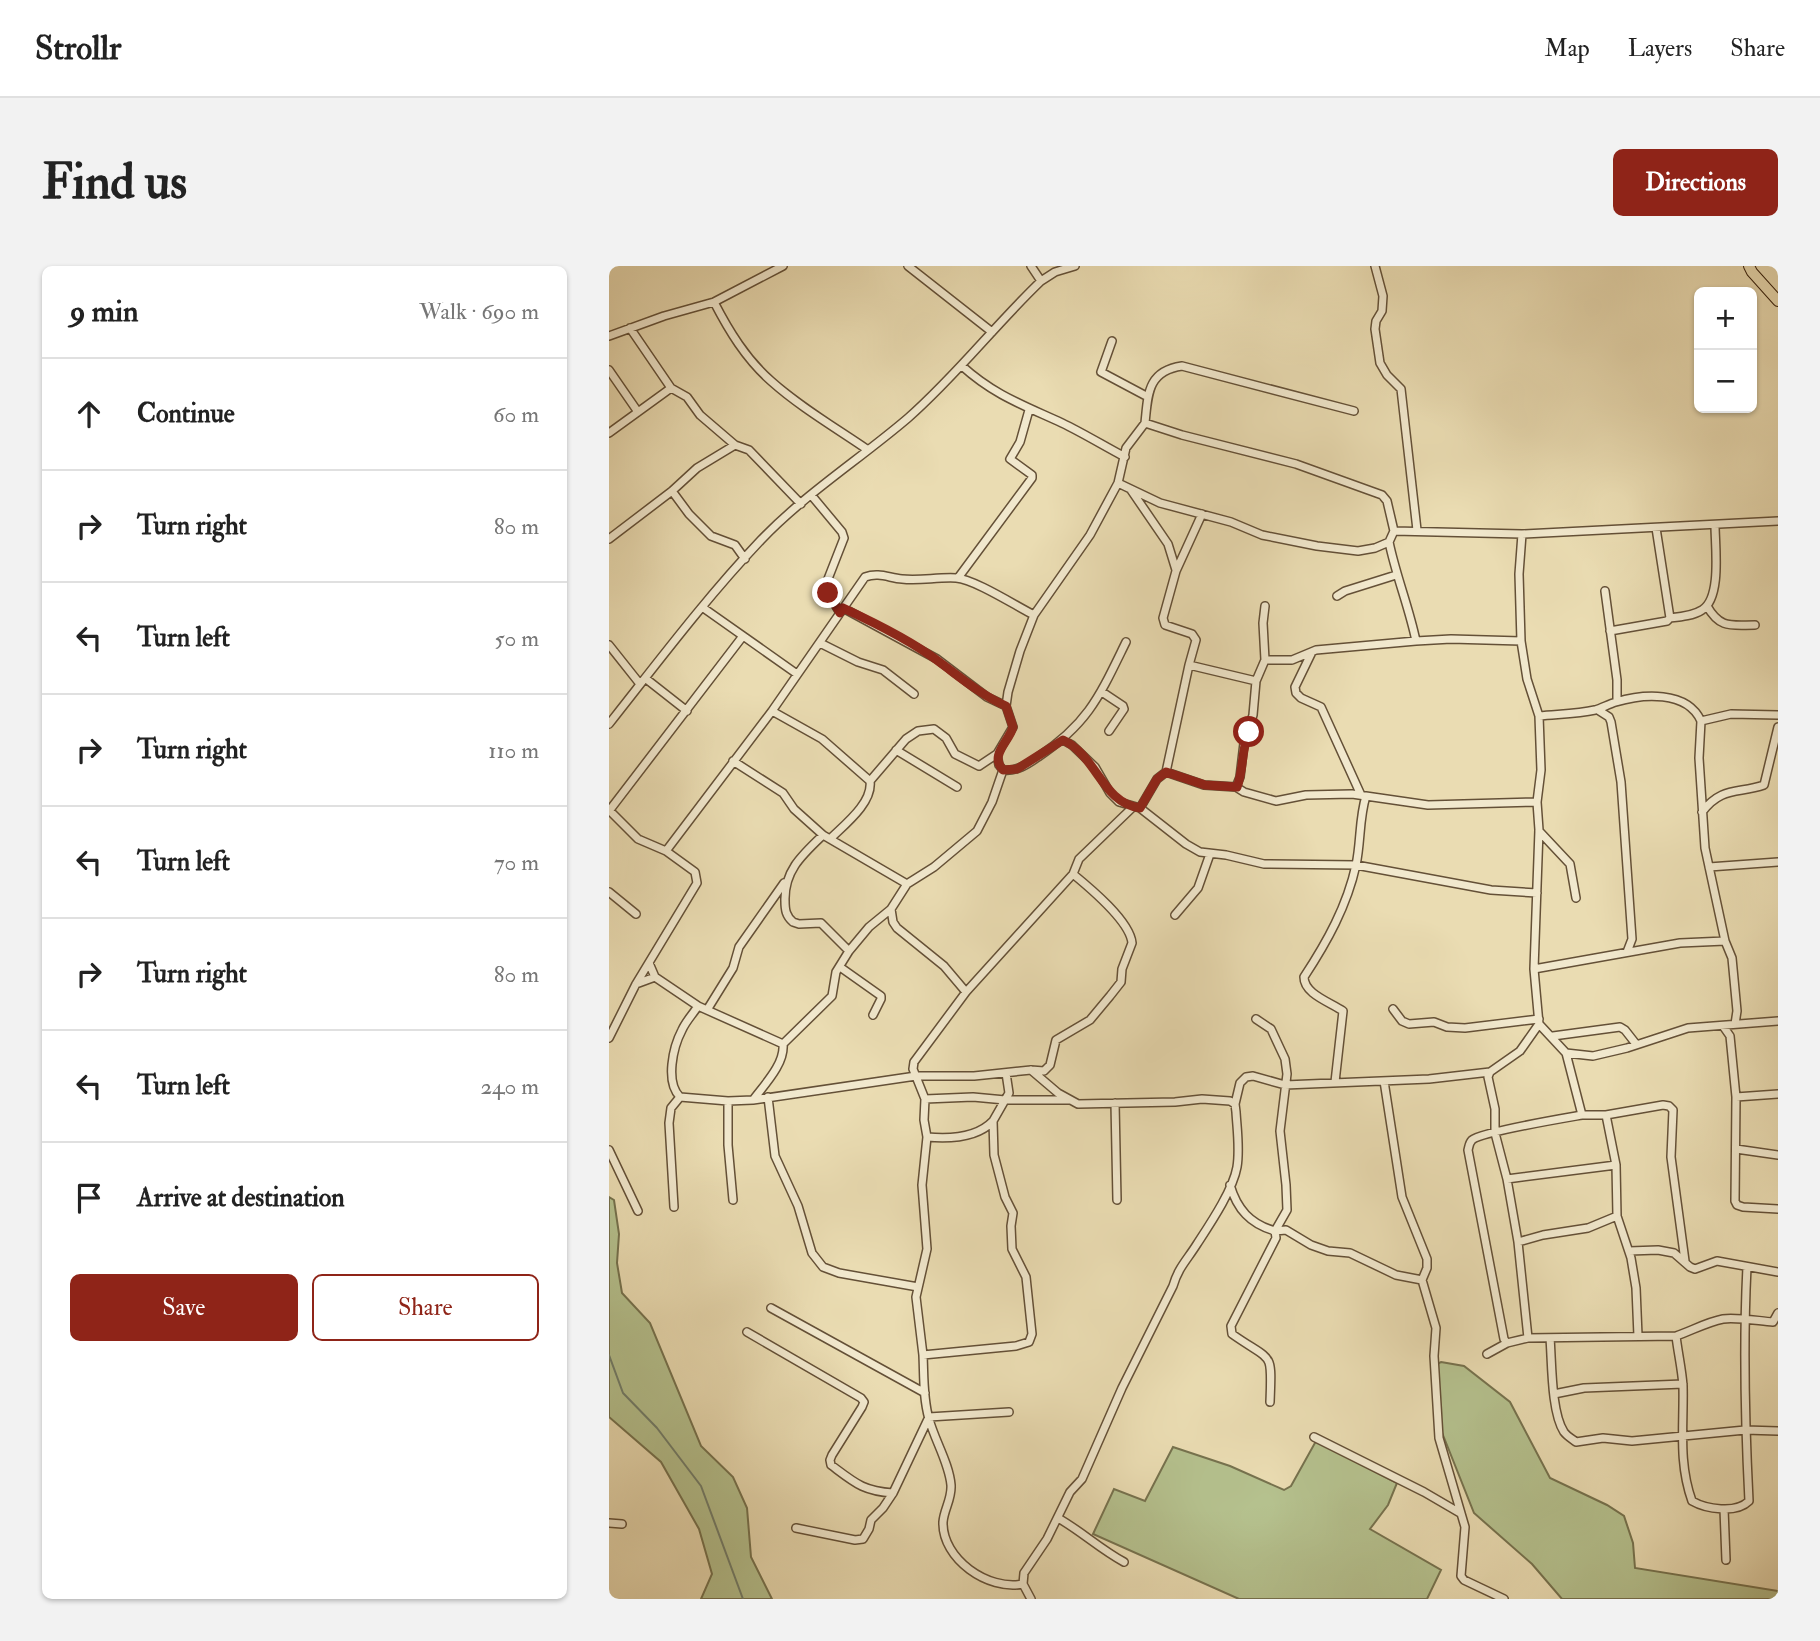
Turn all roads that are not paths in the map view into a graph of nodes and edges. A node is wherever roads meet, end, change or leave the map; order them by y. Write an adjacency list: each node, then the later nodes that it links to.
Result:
1 (783, 266): 8 (street)
2 (908, 266): 11 (street)
3 (1031, 266): 7 (street)
4 (1075, 266): 7 (street)
5 (1375, 266): 35 (street)
6 (1749, 266): 9 (main road)
7 (1041, 281): 11 (street)
8 (714, 302): 10 (street); 24 (street)
9 (1778, 302)
10 (630, 328): 12 (street); 16 (street)
11 (992, 331): 14 (street)
12 (609, 336)
13 (1112, 341): 17 (street)
14 (962, 366): 18 (street); 24 (street)
15 (609, 370): 20 (street)
16 (671, 388): 20 (street); 23 (street)
17 (1148, 397): 19 (street); 21 (street)
18 (1029, 410): 25 (street); 43 (street)
19 (1354, 411)
20 (638, 412): 22 (street)
21 (1145, 423): 25 (street); 36 (street)
22 (609, 433)
23 (735, 445): 28 (street); 30 (street)
24 (868, 450): 29 (street)
25 (1125, 457): 26 (street)
26 (1118, 483): 27 (street); 50 (street)
27 (1130, 489): 31 (street); 41 (street)
28 (672, 491): 38 (street); 40 (street)
29 (812, 496): 30 (street); 49 (street)
30 (801, 505): 40 (street)
31 (1202, 514): 39 (street); 41 (street)
32 (1778, 520): 33 (street)
33 (1715, 525): 34 (street); 47 (street)
34 (1656, 528): 37 (street); 51 (street)
35 (1417, 530): 36 (street); 37 (street)
36 (1394, 531): 39 (street)
37 (1522, 534): 56 (street)
38 (609, 539)
39 (1389, 542): 42 (street)
40 (745, 559): 48 (street)
41 (1176, 571): 62 (street)
42 (1396, 575): 45 (street); 55 (street)
43 (958, 578): 49 (street); 50 (street)
44 (1605, 591): 53 (street)
45 (1337, 596)
46 (1265, 606): 61 (street)
47 (1707, 606): 51 (street); 52 (street)
48 (702, 607): 54 (street); 64 (street)
49 (841, 611): 58 (street); 69 (street)
50 (1034, 615): 69 (street)
51 (1670, 618): 53 (street)
52 (1755, 625)
53 (1610, 631): 68 (street)
54 (743, 636): 63 (street); 72 (street)
55 (1416, 641): 56 (street); 60 (street)
56 (1521, 641): 74 (street)
57 (1126, 642): 66 (street)
58 (820, 643): 63 (street); 67 (street)
59 (609, 645): 64 (street)
60 (1311, 654): 61 (street); 88 (street)
61 (1265, 660): 65 (street)
62 (1189, 665): 65 (street); 84 (street)
63 (797, 674): 71 (street)
64 (643, 681): 72 (street); 76 (street)
65 (1256, 681): 87 (street)
66 (1102, 692): 78 (street); 79 (street)
67 (914, 694)
68 (1618, 701): 70 (street); 75 (street)
69 (1006, 706): 81 (street)
70 (1598, 709): 74 (street); 109 (street)
71 (772, 710): 82 (street); 85 (street)
72 (687, 711): 91 (street)
73 (1778, 715): 75 (street)
74 (1539, 716): 89 (street)
75 (1701, 721): 92 (street)
76 (609, 724)
77 (1778, 727): 92 (street)
78 (1109, 731)
79 (1063, 740): 83 (street); 90 (street)
80 (896, 750): 81 (street); 85 (street); 86 (street)
81 (997, 754): 83 (street)
82 (733, 761): 94 (street); 95 (street)
83 (1003, 770): 102 (street)
84 (1166, 772): 87 (street); 90 (street)
85 (870, 781): 94 (street)
86 (957, 787)
87 (1237, 787): 88 (street)
88 (1364, 795): 89 (street); 98 (street)
89 (1537, 803): 93 (street)
90 (1137, 808): 96 (street); 100 (street)
91 (609, 811): 95 (street)
92 (1702, 811): 99 (street)
93 (1539, 830): 104 (street); 105 (street)
94 (827, 837): 101 (street); 102 (street)
95 (666, 851): 114 (street)
96 (1210, 854): 98 (street); 108 (street)
97 (1778, 862): 99 (street)
98 (1356, 865): 104 (street); 139 (street)
99 (1709, 867): 110 (street)
100 (1073, 874): 119 (street); 134 (street)
101 (785, 881): 112 (street); 122 (street)
102 (907, 884): 106 (street)
103 (609, 892): 107 (street)
104 (1537, 893): 116 (street)
105 (1576, 898)
106 (891, 909): 112 (street); 119 (street)
107 (636, 914)
108 (1175, 915)
109 (1632, 939): 111 (street); 113 (street)
110 (1725, 941): 111 (street); 127 (street)
111 (1644, 949): 113 (street)
112 (849, 951): 115 (street)
113 (1627, 952): 116 (street)
114 (649, 963): 117 (street); 118 (street)
115 (841, 967): 123 (street); 131 (street)
116 (1534, 969): 125 (street)
117 (655, 977): 118 (street); 120 (street)
118 (636, 984): 129 (street)
119 (966, 992): 137 (street)
120 (698, 1006): 122 (street); 142 (street)
121 (1393, 1009): 125 (street)
122 (707, 1010): 131 (street)
123 (873, 1015)
124 (1256, 1019): 140 (street)
125 (1539, 1021): 130 (street); 135 (street)
126 (1778, 1021): 127 (street)
127 (1735, 1024): 128 (street)
128 (1723, 1026): 132 (street); 144 (street)
129 (610, 1036)
130 (1553, 1036): 132 (street); 133 (street)
131 (783, 1044): 146 (street)
132 (1636, 1044): 133 (street)
133 (1566, 1053): 152 (street)
134 (1031, 1070): 136 (street); 148 (street)
135 (1490, 1072): 138 (street); 155 (street)
136 (1006, 1073): 137 (street); 147 (street)
137 (916, 1076): 143 (street); 145 (street)
138 (1384, 1081): 139 (street); 175 (street)
139 (1335, 1082): 140 (street)
140 (1285, 1085): 151 (street); 169 (street)
141 (1778, 1094): 144 (street)
142 (680, 1097): 149 (street); 165 (street)
143 (768, 1097): 146 (street); 176 (street)
144 (1736, 1097): 157 (street)
145 (925, 1099): 147 (street); 156 (street)
146 (753, 1100): 149 (street)
147 (1005, 1100): 148 (street); 154 (street)
148 (1070, 1100): 150 (street)
149 (728, 1101): 163 (street)
150 (1115, 1103): 151 (street); 164 (street)
151 (1234, 1104): 162 (street)
152 (1583, 1115): 153 (street); 155 (street)
153 (1607, 1115): 160 (street); 172 (street)
154 (993, 1121): 156 (street); 187 (street)
155 (1495, 1133): 161 (street); 185 (street)
156 (927, 1138): 176 (street)
157 (1736, 1149): 159 (street); 166 (street)
158 (609, 1150): 167 (street)
159 (1778, 1155)
160 (1616, 1165): 161 (street); 168 (street)
161 (1507, 1178): 170 (street)
162 (1230, 1185): 169 (street); 201 (street)
163 (733, 1200)
164 (1117, 1200)
165 (674, 1207)
166 (1778, 1209)
167 (638, 1211)
168 (1617, 1216): 170 (street); 171 (street)
169 (1275, 1231): 175 (street); 191 (street)
170 (1518, 1242): 183 (street)
171 (1629, 1251): 172 (street); 181 (street)
172 (1685, 1261): 173 (street)
173 (1747, 1267): 174 (street); 179 (street)
174 (1778, 1272)
175 (1422, 1280): 200 (street)
176 (918, 1287): 187 (street)
177 (771, 1308): 189 (street)
178 (1778, 1313): 179 (street)
179 (1746, 1321): 182 (street); 194 (street)
180 (747, 1332): 198 (street)
181 (1638, 1336): 182 (street); 184 (street)
182 (1675, 1336): 188 (street)
183 (1528, 1338): 184 (street); 185 (street)
184 (1550, 1338): 190 (street)
185 (1507, 1343): 186 (street)
186 (1487, 1354)
187 (923, 1355): 189 (street)
188 (1683, 1384): 190 (street); 196 (street)
189 (925, 1393): 193 (street)
190 (1554, 1394): 196 (street)
191 (1270, 1402)
192 (1009, 1412): 193 (street)
193 (929, 1417): 198 (street); 207 (street)
194 (1745, 1430): 195 (street); 196 (street); 199 (street)
195 (1778, 1431)
196 (1681, 1436): 199 (street)
197 (1314, 1437): 200 (street)
198 (893, 1493): 204 (street)
199 (1724, 1508): 205 (street)
200 (1461, 1514): 209 (street)
201 (1058, 1518): 206 (street); 207 (street)
202 (609, 1523): 203 (street)
203 (622, 1524)
204 (796, 1528)
205 (1726, 1560)
206 (1124, 1562)
207 (1023, 1584): 208 (street)
208 (1031, 1599)
209 (1504, 1599)

